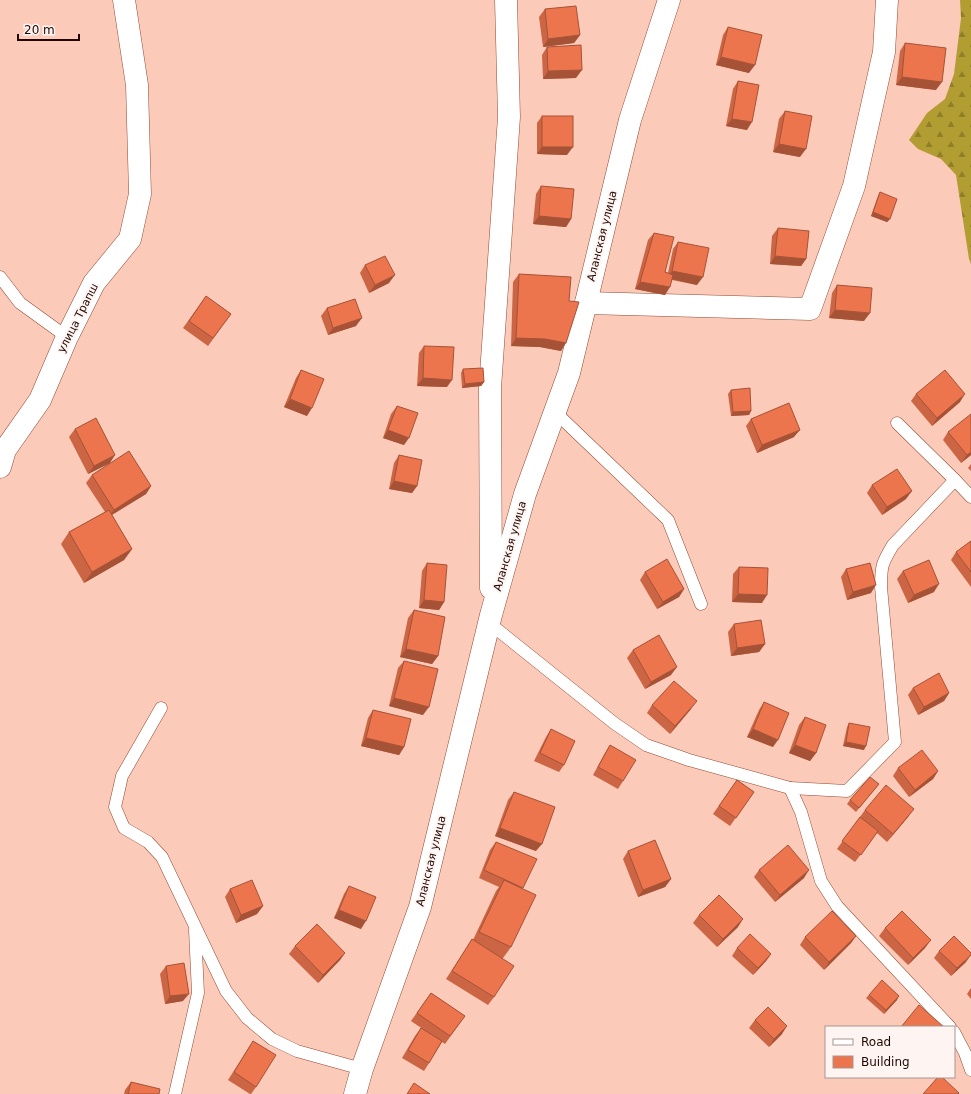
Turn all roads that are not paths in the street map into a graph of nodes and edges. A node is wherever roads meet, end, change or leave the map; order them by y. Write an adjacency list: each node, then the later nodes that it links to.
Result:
1 (124, 0): 7 (street, улица Трапш)
2 (506, 0): 14 (street)
3 (669, 0): 6 (street, Аланская улица)
4 (887, 0): 6 (street)
5 (0, 277): 7 (lane)
6 (586, 303): 8 (street, Аланская улица)
7 (67, 337): 10 (street, улица Трапш)
8 (555, 412): 13 (lane); 14 (street, Аланская улица)
9 (898, 423): 11 (lane)
10 (2, 456)
11 (955, 480): 12 (lane); 16 (lane)
12 (971, 497)
13 (701, 604)
14 (490, 619): 16 (lane); 21 (street, Аланская улица)
15 (160, 708): 17 (lane)
16 (790, 788): 18 (lane)
17 (194, 925): 21 (lane); 23 (lane)
18 (949, 1026)
19 (955, 1034): 20 (lane)
20 (968, 1053): 22 (lane)
21 (362, 1069): 24 (street, Аланская улица)
22 (971, 1070)
23 (175, 1094)
24 (355, 1094)

